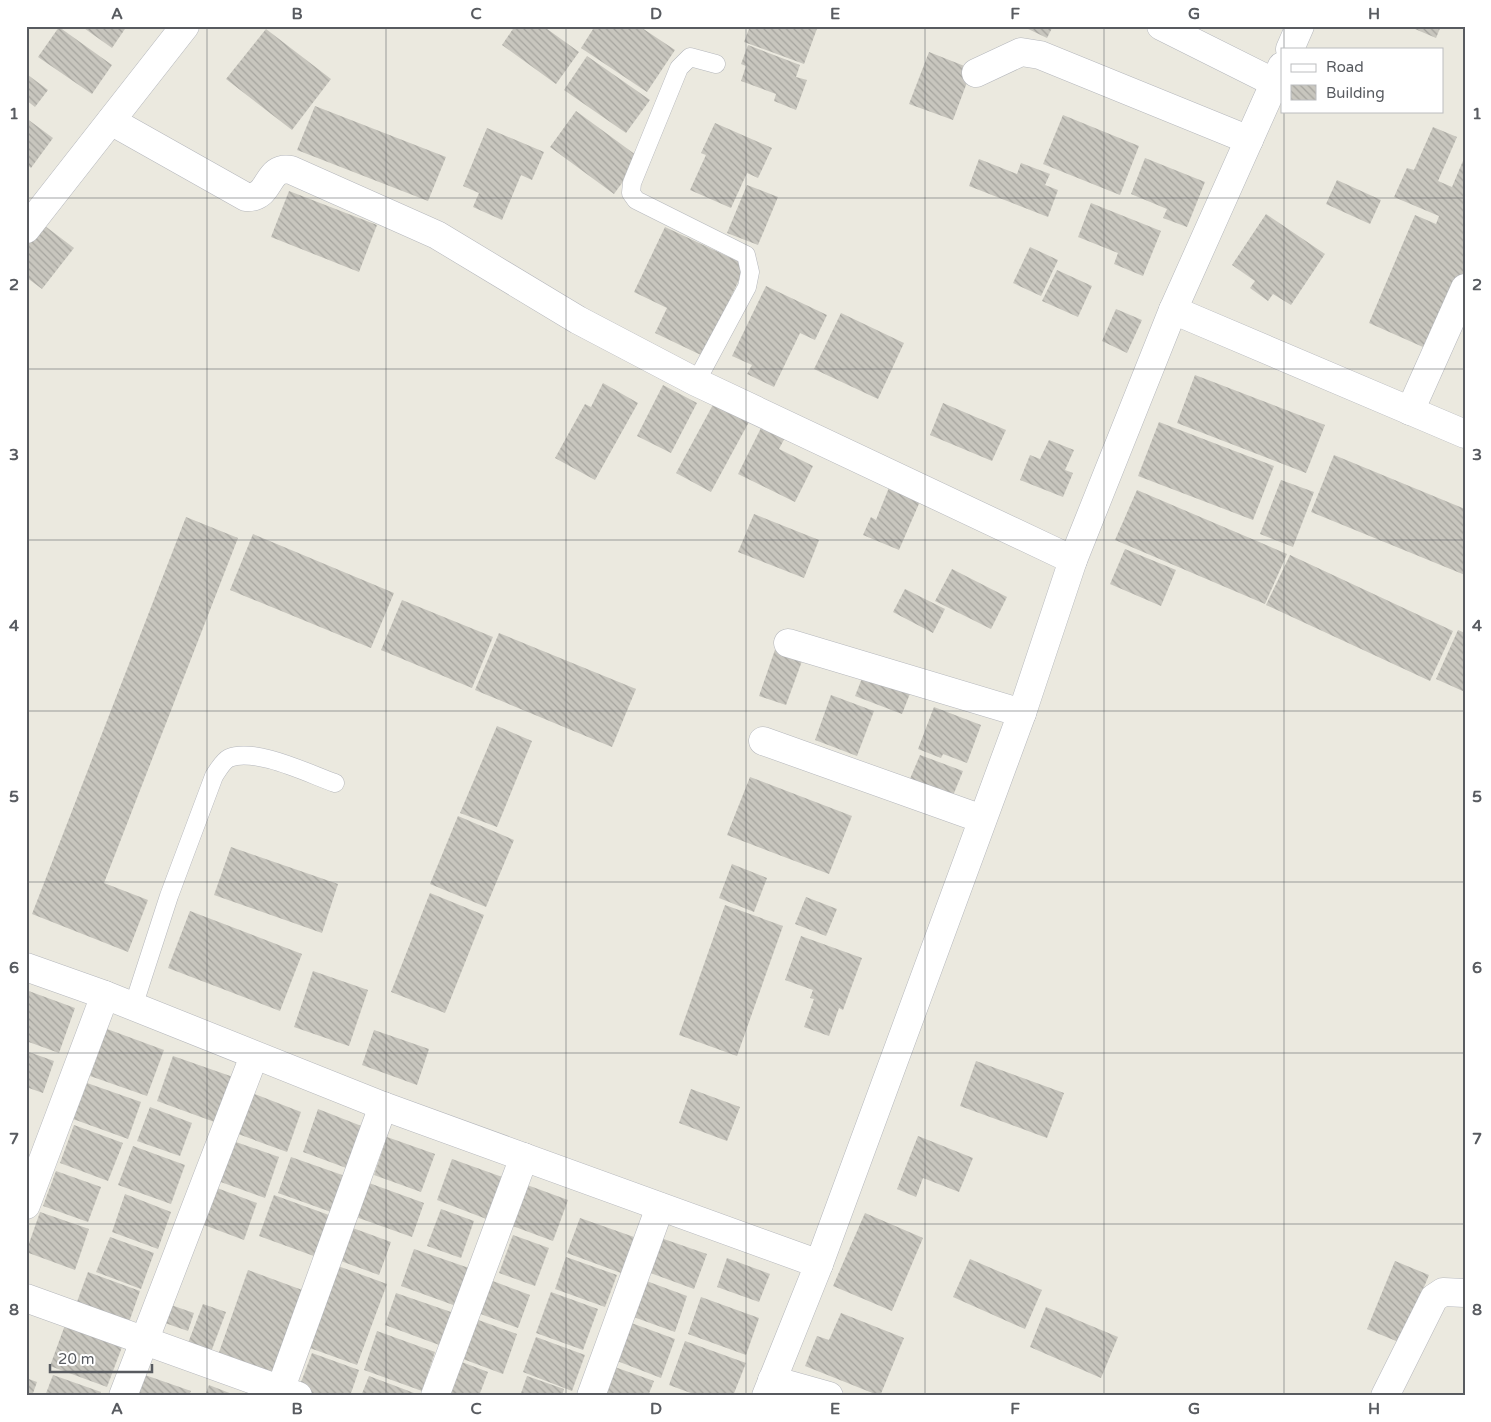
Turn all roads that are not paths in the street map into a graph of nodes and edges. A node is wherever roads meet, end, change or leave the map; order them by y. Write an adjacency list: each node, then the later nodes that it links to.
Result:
1 (1161, 26): 7 (street)
2 (1300, 26): 4 (street)
3 (175, 30): 8 (street)
4 (1290, 48)
5 (716, 64): 13 (lane)
6 (976, 73): 9 (street)
7 (1278, 75): 9 (street)
8 (112, 121): 10 (street); 13 (street)
9 (1249, 140): 12 (street)
10 (26, 229)
11 (1465, 288): 14 (street)
12 (1173, 310): 14 (street); 16 (street)
13 (696, 382): 16 (street)
14 (1410, 411): 15 (street)
15 (1465, 434)
16 (1073, 560): 18 (street)
17 (788, 643): 18 (street)
18 (1022, 713): 21 (street)
19 (763, 741): 21 (street)
20 (335, 783): 24 (lane)
21 (982, 819): 30 (street)
22 (26, 967): 23 (street)
23 (105, 995): 24 (street); 28 (street)
24 (133, 1007): 25 (street)
25 (254, 1056): 26 (street); 33 (street)
26 (383, 1106): 27 (street); 35 (street)
27 (524, 1157): 29 (street); 37 (street)
28 (26, 1206)
29 (660, 1206): 30 (street); 38 (street)
30 (819, 1264): 34 (street)
31 (1465, 1293): 40 (street)
32 (26, 1298): 33 (street)
33 (144, 1341): 35 (street); 36 (street)
34 (769, 1388): 39 (street)
35 (286, 1394)
36 (123, 1396)
37 (435, 1396)
38 (591, 1396)
39 (829, 1396)
40 (1385, 1396)

